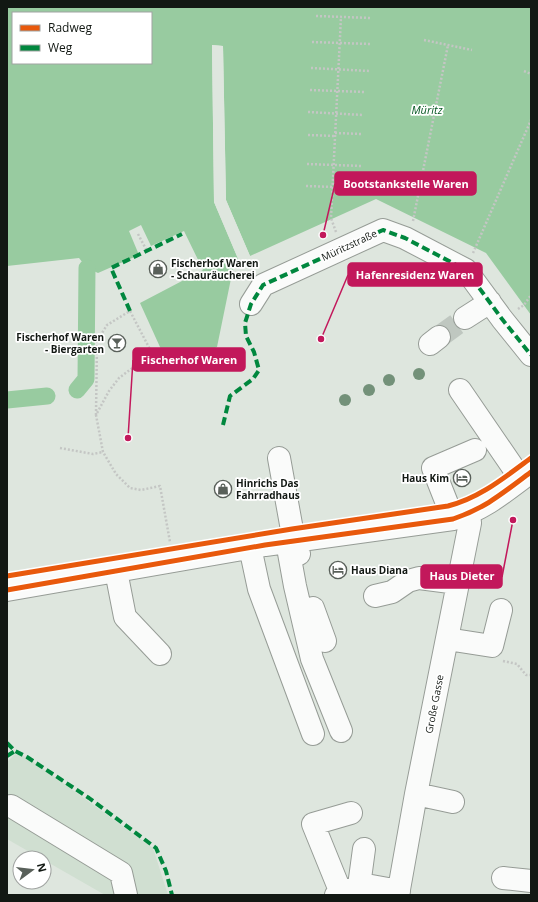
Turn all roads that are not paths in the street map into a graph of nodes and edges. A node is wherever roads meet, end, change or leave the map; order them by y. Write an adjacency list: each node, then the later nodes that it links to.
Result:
1 (490, 302): 2 (street, Müritzstraße); 3 (street); 4 (street, Müritzstraße)
2 (251, 304)
3 (465, 318)
4 (531, 355)
5 (460, 390): 8 (street)
6 (474, 450): 9 (street, Große Gasse)
7 (279, 458): 10 (street)
8 (526, 476): 9 (street)
9 (460, 516): 10 (street); 13 (street, Große Gasse)
10 (290, 541): 11 (street); 18 (street); 20 (street)
11 (250, 548): 12 (street); 21 (street)
12 (116, 571): 14 (street); 19 (street)
13 (458, 583): 15 (street); 17 (street, Große Gasse)
14 (7, 590)
15 (375, 596)
16 (501, 610): 17 (street)
17 (447, 639): 22 (street, Große Gasse)
18 (325, 641)
19 (160, 654)
20 (341, 731)
21 (313, 734)
22 (416, 794): 23 (street); 30 (street, Große Gasse)
23 (453, 802)
24 (12, 806): 31 (street)
25 (351, 813): 29 (street)
26 (364, 848): 29 (street)
27 (503, 878): 28 (street)
28 (531, 882)
29 (345, 891): 30 (street)
30 (398, 893)
31 (126, 895)

